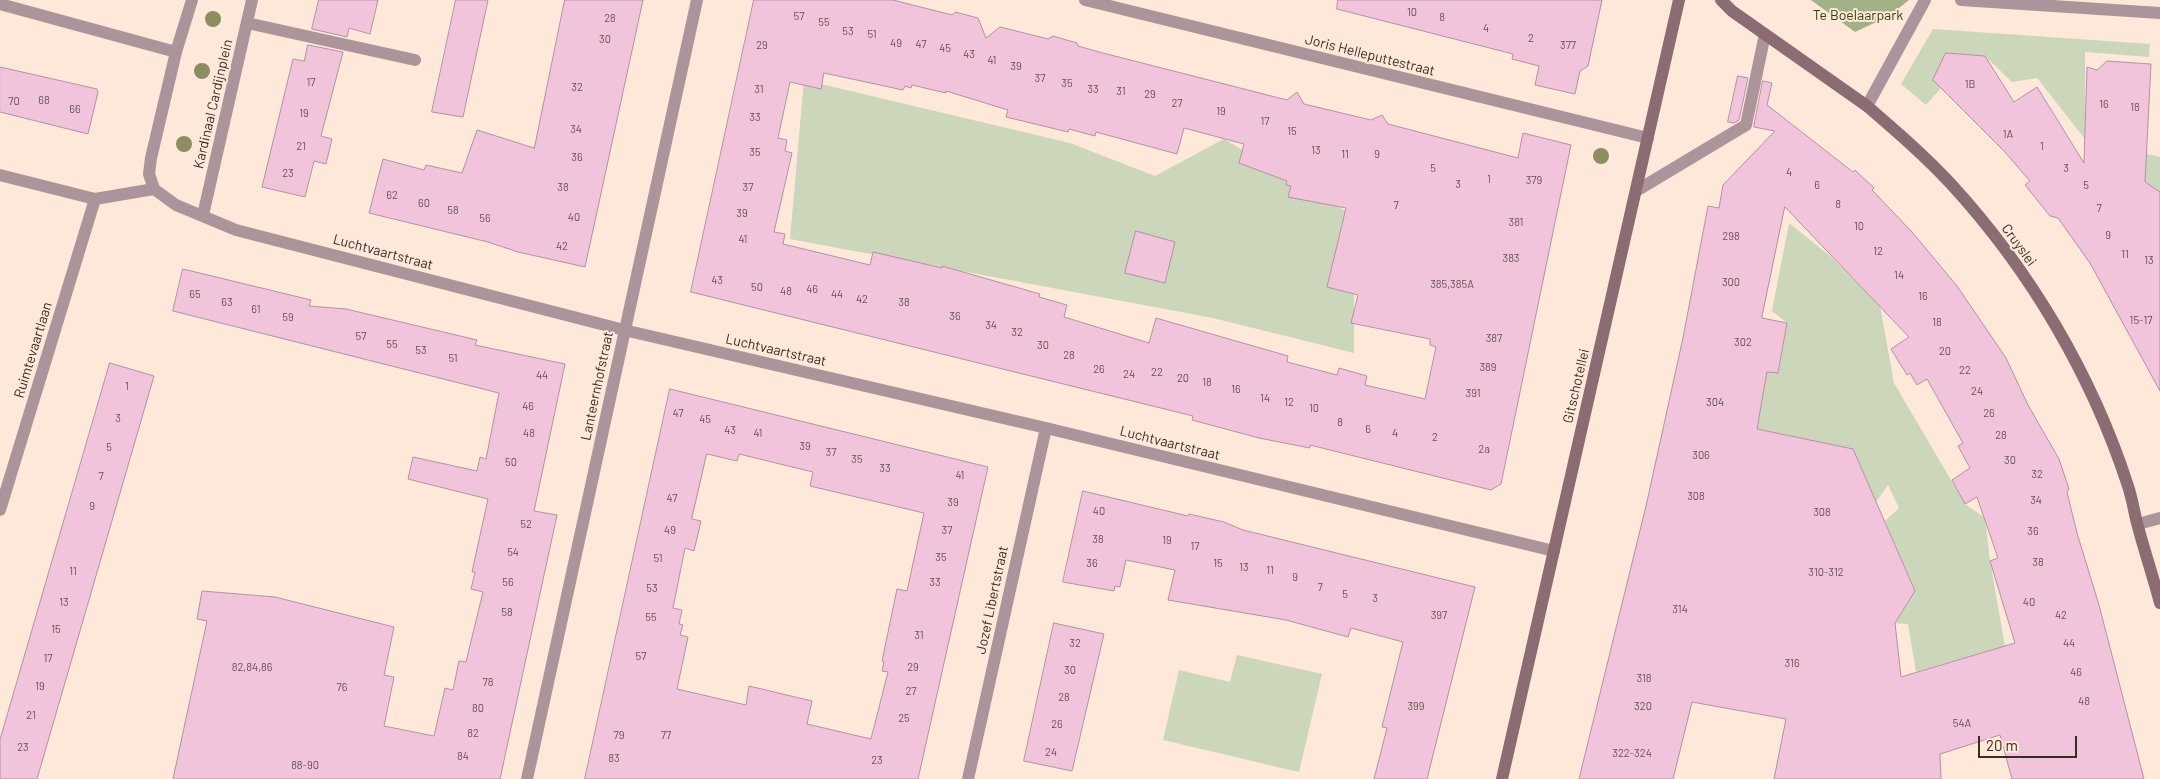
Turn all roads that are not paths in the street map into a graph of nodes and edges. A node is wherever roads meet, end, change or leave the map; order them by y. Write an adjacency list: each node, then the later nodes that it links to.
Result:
1 (192, 0): 13 (street)
2 (252, 0): 11 (street, Kardinaal Cardijnplein)
3 (698, 0): 22 (street, Lanteernhofstraat)
4 (1085, 0): 16 (street, Joris Helleputtestraat)
5 (1679, 0): 16 (street, Gitschotellei)
6 (1721, 0): 12 (street, Cruyslei)
7 (1925, 0): 15 (street)
8 (1961, 0): 10 (street)
9 (0, 4): 13 (street)
10 (2160, 13)
11 (247, 23): 14 (street); 21 (street, Kardinaal Cardijnplein)
12 (1765, 34): 15 (street, Cruyslei); 19 (street)
13 (176, 52): 18 (street)
14 (415, 60)
15 (1867, 106): 26 (street, Cruyslei)
16 (1648, 138): 19 (street, Gitschotellei)
17 (0, 175): 20 (street)
18 (154, 189): 20 (street); 21 (street, Luchtvaartstraat)
19 (1636, 190): 27 (street, Gitschotellei)
20 (94, 199): 24 (street, Ruimtevaartlaan)
21 (203, 215): 22 (street, Luchtvaartstraat)
22 (624, 330): 23 (street, Luchtvaartstraat); 29 (street, Lanteernhofstraat)
23 (1046, 428): 27 (street, Luchtvaartstraat); 30 (street, Jozef Libertstraat)
24 (0, 510)
25 (2160, 518): 26 (street)
26 (2138, 524): 28 (street, Cruyslei)
27 (1554, 551): 31 (street, Gitschotellei)
28 (2160, 603)
29 (527, 779)
30 (968, 779)
31 (1502, 779)

